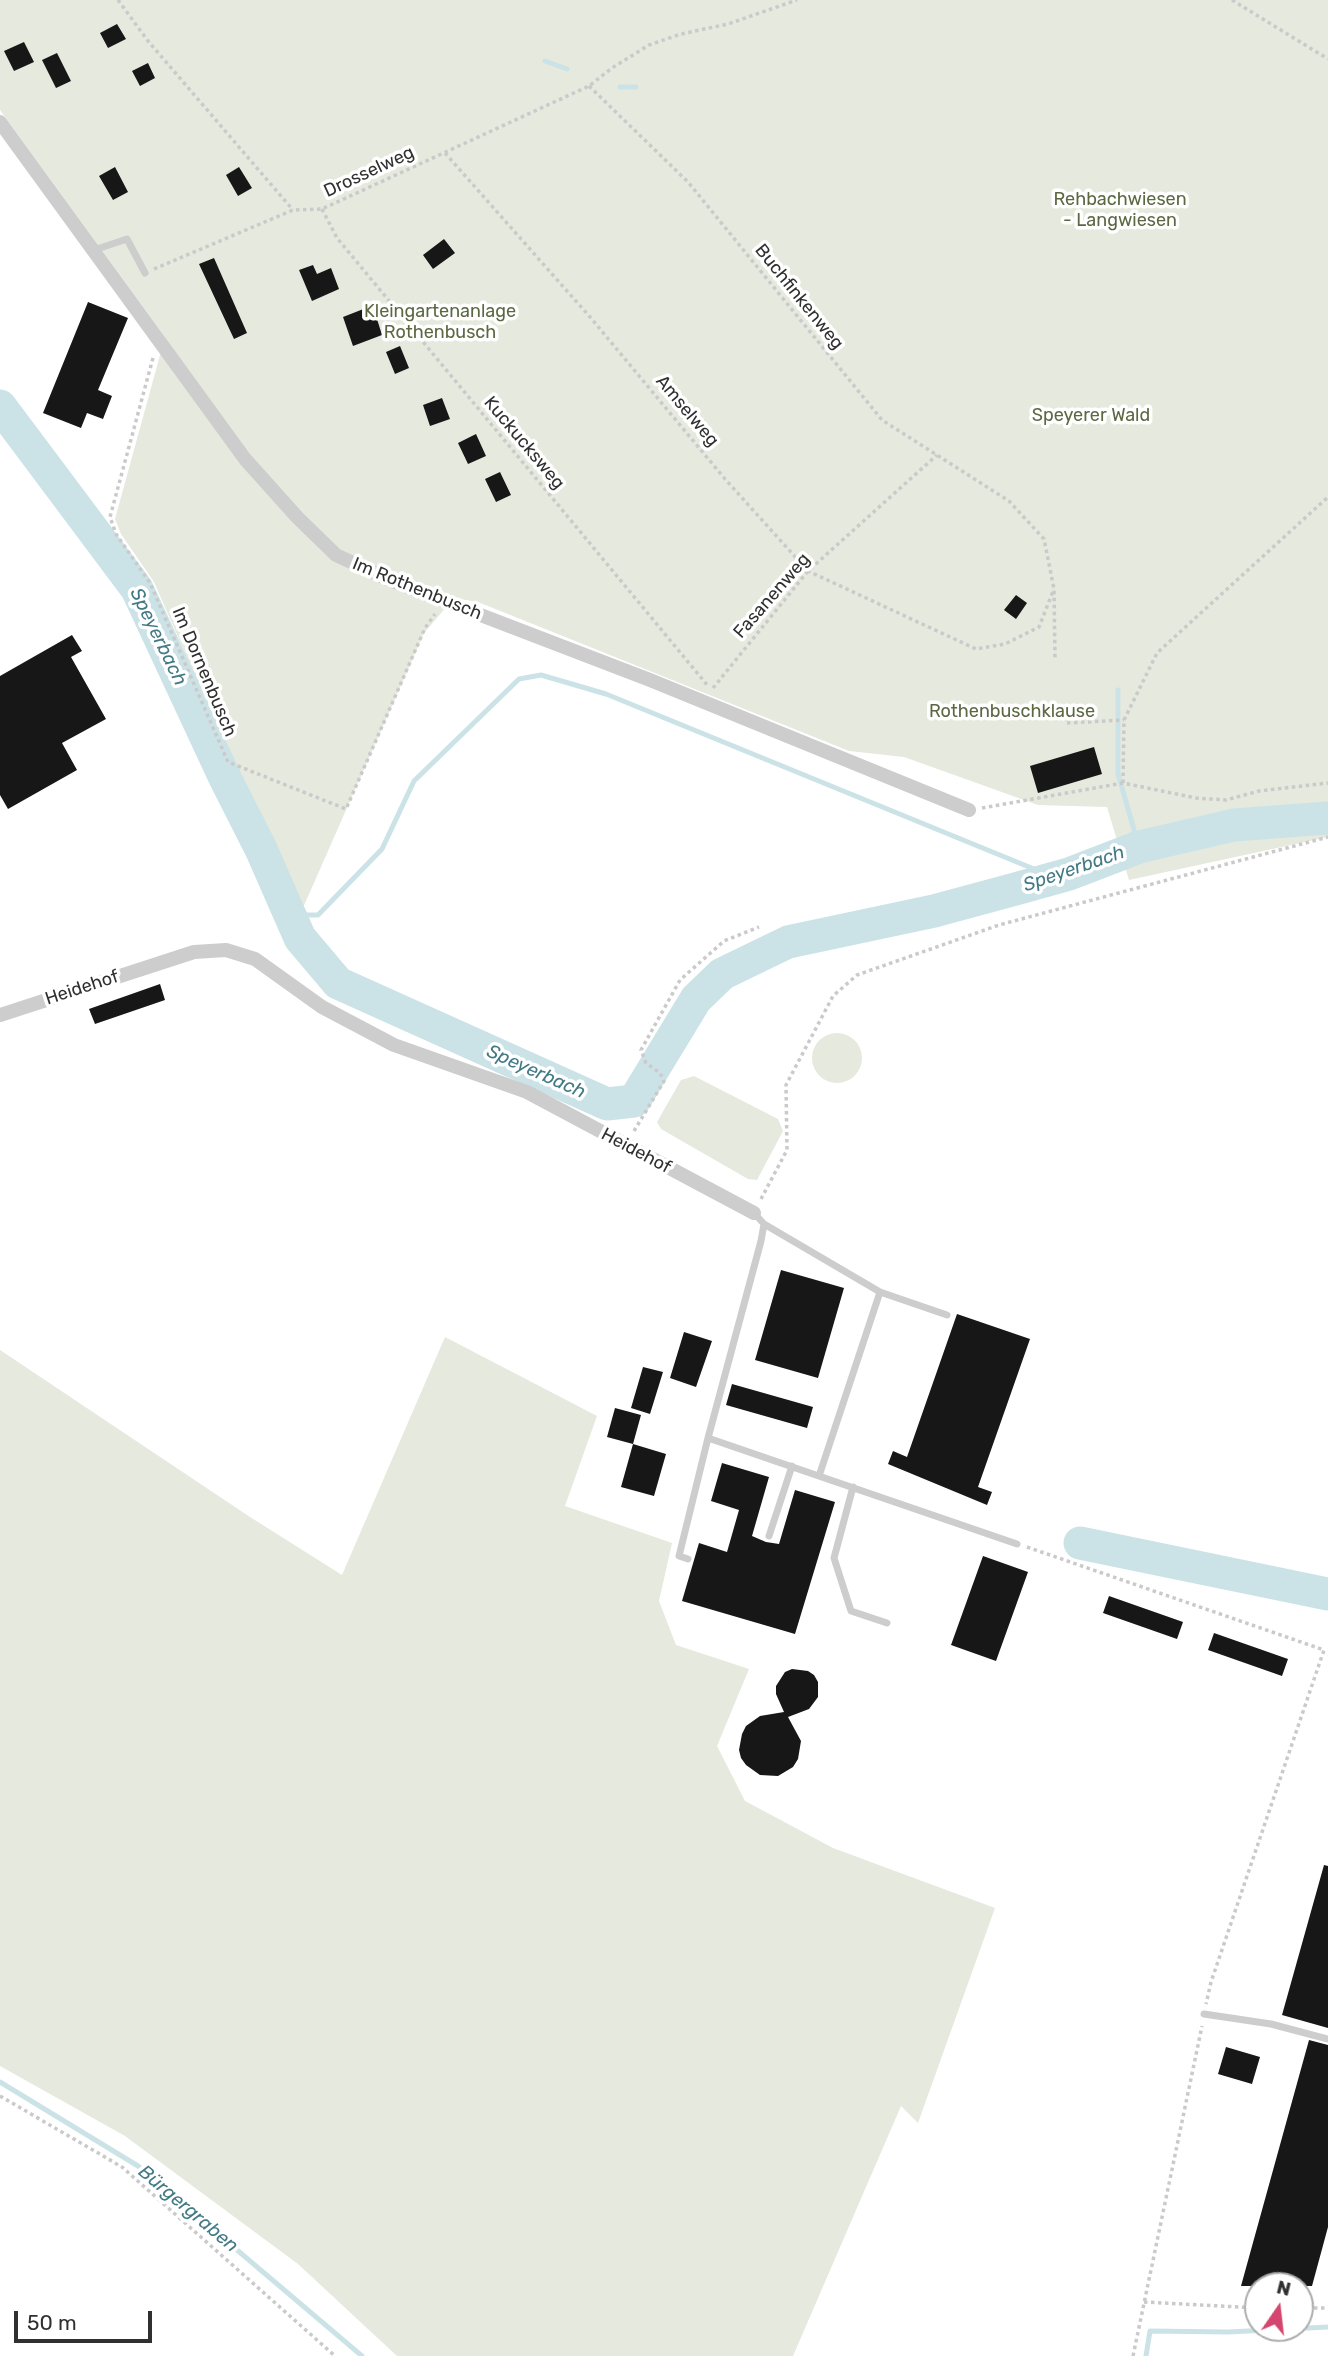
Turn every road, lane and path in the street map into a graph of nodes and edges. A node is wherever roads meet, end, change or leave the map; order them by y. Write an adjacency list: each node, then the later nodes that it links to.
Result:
1 (118, 0): 9 (path)
2 (797, 0): 5 (path, Drosselweg)
3 (1232, 0): 4 (path)
4 (1328, 59)
5 (589, 86): 7 (path, Drosselweg); 13 (path, Buchfinkenweg)
6 (0, 122): 10 (street, Im Rothenbusch)
7 (445, 153): 8 (path, Drosselweg); 15 (path, Amselweg)
8 (322, 209): 9 (path, Drosselweg); 20 (path, Kuckucksweg)
9 (293, 210): 11 (path, Drosselweg)
10 (93, 251): 11 (lane); 12 (street, Im Rothenbusch)
11 (145, 273)
12 (159, 339): 17 (street, Im Rothenbusch); 17 (path, Im Dornenbusch)
13 (937, 455): 15 (path, Fasanenweg); 16 (path, Buchfinkenweg)
14 (1328, 497): 21 (path)
15 (808, 571): 16 (path, Amselweg); 20 (path, Fasanenweg)
16 (1054, 589): 18 (path, Buchfinkenweg)
17 (445, 601): 25 (street, Im Rothenbusch)
18 (1055, 657)
19 (699, 688): 20 (path)
20 (711, 690)
21 (1122, 720): 22 (path); 23 (path)
22 (1067, 723)
23 (1123, 783): 24 (path); 25 (path)
24 (1328, 783)
25 (969, 810)
26 (1328, 837): 30 (path)
27 (760, 927): 29 (path)
28 (0, 1016): 29 (street, Heidehof)
29 (626, 1145): 30 (street, Heidehof)
30 (754, 1213): 31 (lane, Heidehof)
31 (764, 1224): 32 (lane, Heidehof); 34 (lane)
32 (880, 1292): 33 (lane, Heidehof); 36 (lane)
33 (947, 1315)
34 (708, 1438): 35 (lane); 40 (lane)
35 (792, 1466): 36 (lane); 38 (lane)
36 (819, 1476): 37 (lane)
37 (853, 1487): 39 (lane); 41 (lane)
38 (769, 1536)
39 (1017, 1544): 43 (path)
40 (688, 1559)
41 (887, 1623)
42 (1328, 1642): 43 (path)
43 (1324, 1650): 44 (path)
44 (1205, 2014): 45 (lane); 47 (path)
45 (1328, 2039)
46 (0, 2096): 49 (path)
47 (1144, 2302): 48 (path); 50 (path)
48 (1244, 2307)
49 (335, 2356)
50 (1133, 2356)

